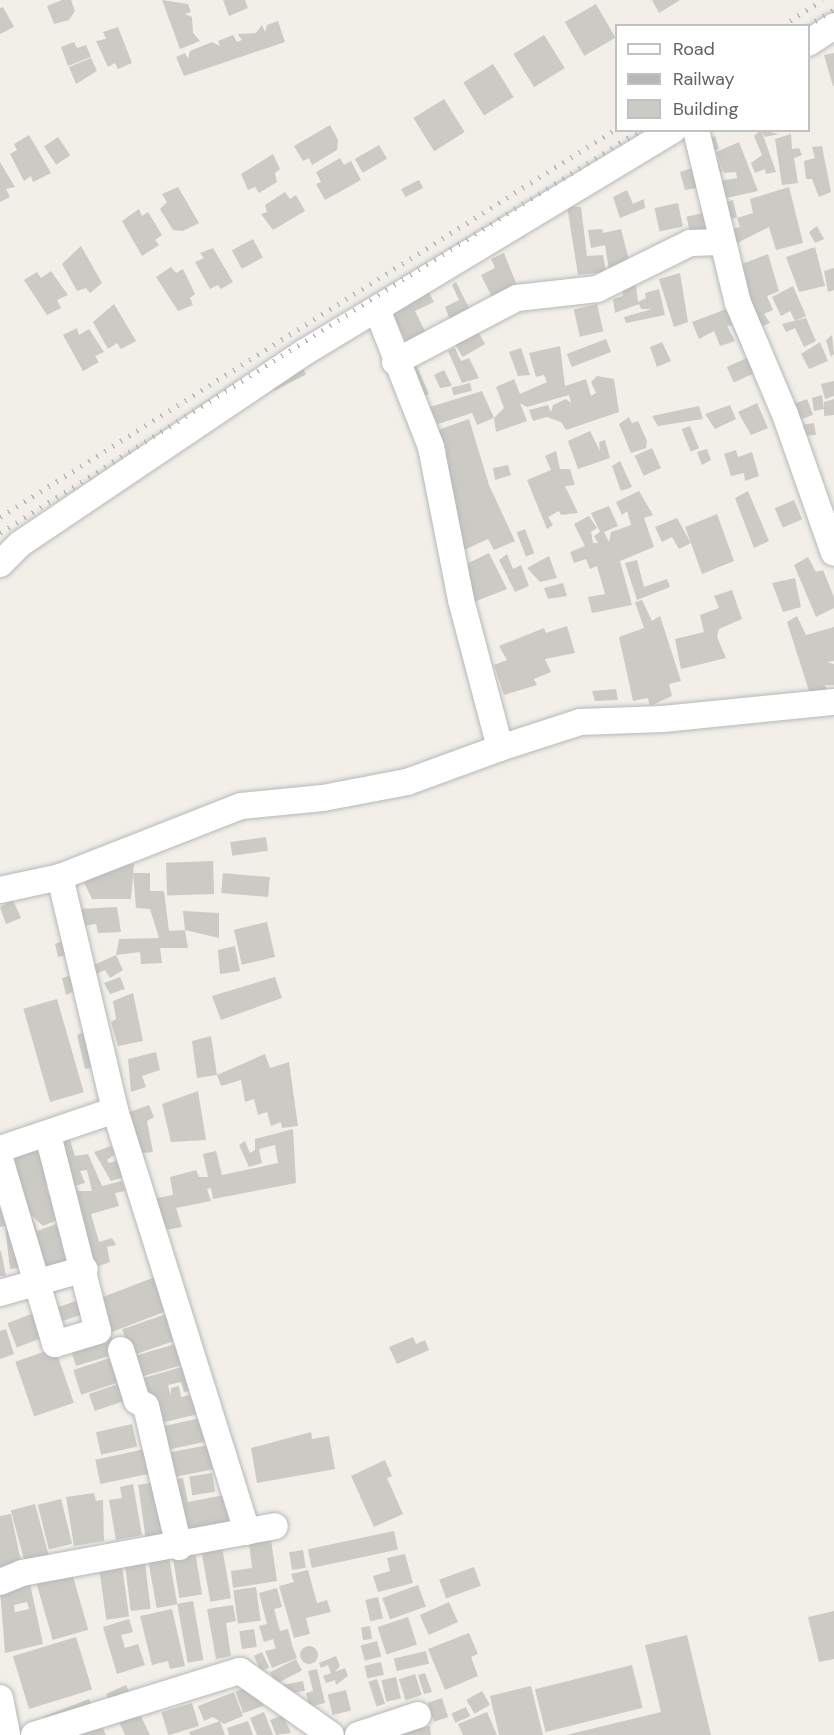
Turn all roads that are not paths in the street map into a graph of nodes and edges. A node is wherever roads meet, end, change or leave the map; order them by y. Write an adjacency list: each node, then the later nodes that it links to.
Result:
1 (834, 26): 2 (street)
2 (810, 41)
3 (670, 132): 6 (street)
4 (696, 132): 5 (street)
5 (722, 242): 7 (street); 8 (street)
6 (377, 309): 7 (street); 9 (street)
7 (395, 362): 11 (street)
8 (834, 553)
9 (0, 564)
10 (834, 702): 11 (street)
11 (500, 748): 12 (street)
12 (60, 877): 13 (street); 14 (street)
13 (0, 890)
14 (115, 1110): 15 (street); 23 (street)
15 (48, 1135): 16 (street); 18 (street)
16 (0, 1149)
17 (0, 1159): 19 (street)
18 (85, 1269): 19 (street); 19 (street)
19 (38, 1282): 20 (street)
20 (0, 1293)
21 (121, 1350): 24 (street)
22 (275, 1526): 23 (street)
23 (247, 1532): 24 (street)
24 (179, 1547): 25 (street)
25 (0, 1582)
26 (0, 1698): 28 (street)
27 (418, 1715): 31 (street)
28 (7, 1735)
29 (34, 1735): 30 (street)
30 (331, 1735)
31 (358, 1735)

